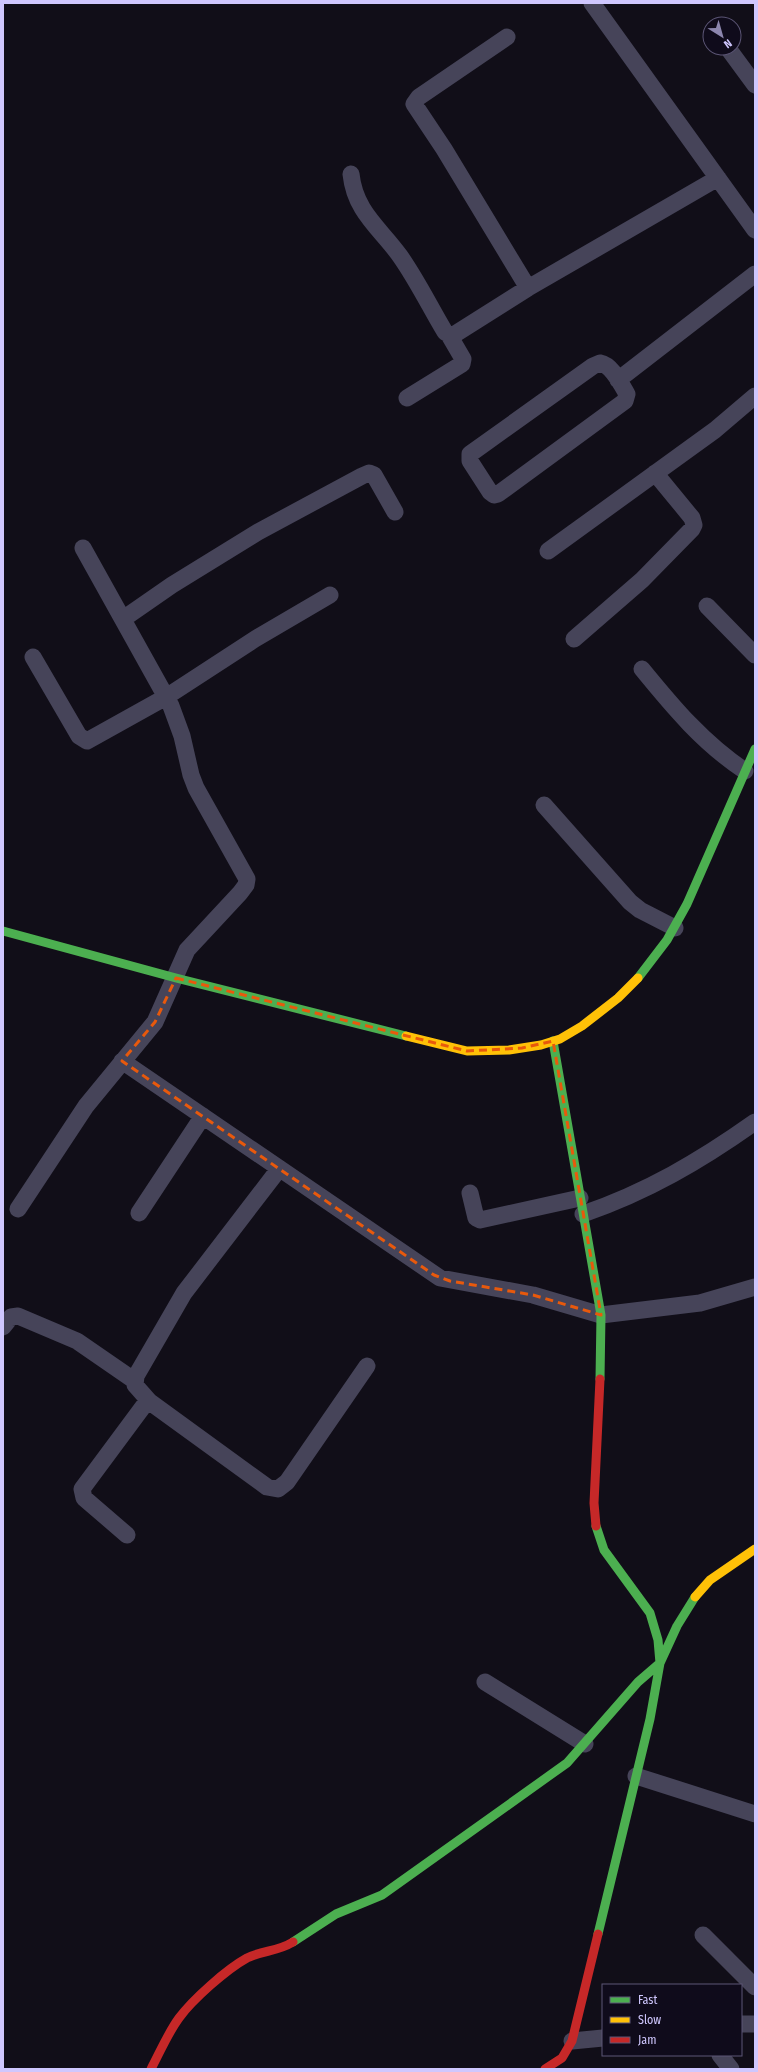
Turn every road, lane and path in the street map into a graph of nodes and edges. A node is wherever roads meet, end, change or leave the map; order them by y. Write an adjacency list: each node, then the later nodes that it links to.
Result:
1 (592, 3): 6 (street)
2 (507, 37): 9 (street)
3 (734, 56): 4 (street)
4 (755, 85)
5 (351, 174): 10 (street)
6 (718, 178): 7 (street); 9 (street)
7 (754, 225)
8 (755, 274): 11 (street)
9 (528, 288): 10 (street)
10 (449, 335): 13 (street)
11 (618, 380): 11 (street)
12 (755, 396): 14 (street)
13 (407, 398)
14 (655, 473): 17 (street); 21 (street)
15 (395, 512): 20 (street)
16 (83, 548): 20 (street)
17 (548, 550)
18 (330, 595): 25 (street)
19 (707, 606): 22 (street)
20 (123, 619): 25 (street)
21 (574, 639)
22 (755, 655)
23 (33, 657): 25 (street)
24 (642, 669): 27 (street)
25 (166, 697): 31 (street)
26 (755, 749): 27 (street)
27 (736, 765): 29 (street)
28 (544, 805): 29 (street)
29 (665, 923): 32 (street)
30 (3, 931): 31 (street)
31 (179, 971): 32 (street); 33 (street)
32 (553, 1041): 38 (street)
33 (122, 1061): 34 (street); 39 (street)
34 (203, 1116): 36 (street); 40 (street)
35 (755, 1122): 38 (street)
36 (279, 1169): 42 (street); 45 (street)
37 (470, 1193): 38 (street)
38 (581, 1206): 42 (street)
39 (18, 1209)
40 (139, 1213)
41 (755, 1287): 42 (street)
42 (601, 1315): 49 (street)
43 (3, 1327): 45 (street)
44 (367, 1366): 46 (street)
45 (135, 1381): 46 (street)
46 (148, 1400): 47 (street)
47 (127, 1535)
48 (755, 1549): 49 (street)
49 (660, 1663): 51 (street); 52 (street)
50 (485, 1682): 51 (street)
51 (585, 1744): 61 (street)
52 (636, 1776): 53 (street); 59 (street)
53 (755, 1814)
54 (703, 1935): 55 (street)
55 (755, 1987)
56 (742, 2024): 57 (street)
57 (755, 2024)
58 (602, 2038): 59 (street)
59 (572, 2041): 62 (street)
60 (721, 2056): 63 (street)
61 (151, 2069)
62 (545, 2069)
63 (730, 2069)

